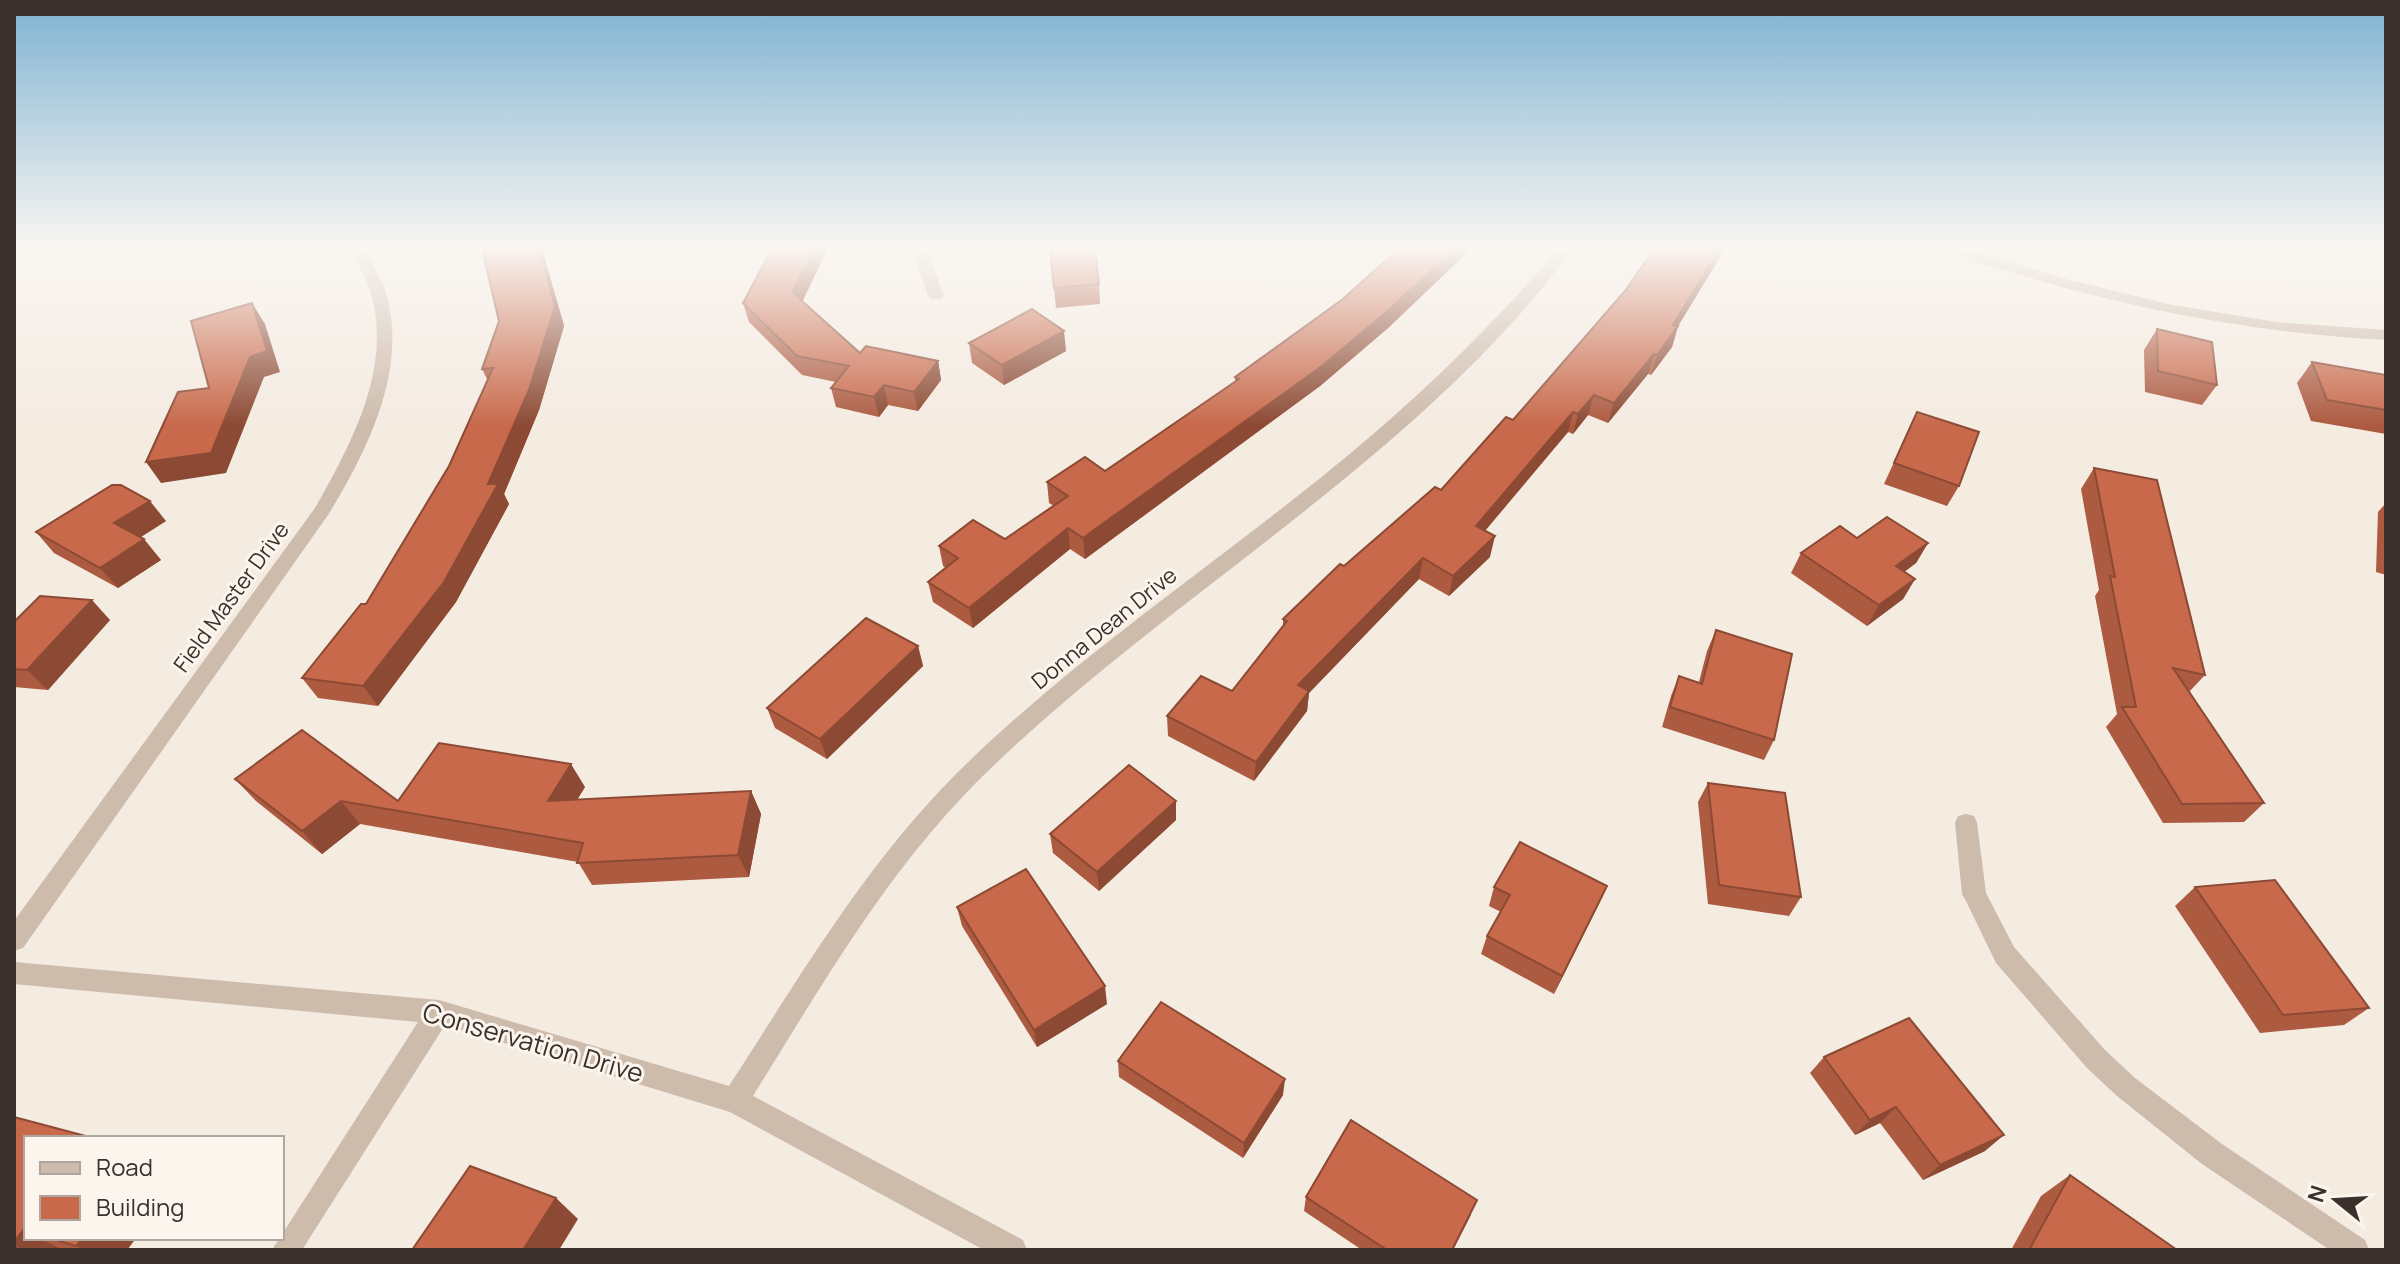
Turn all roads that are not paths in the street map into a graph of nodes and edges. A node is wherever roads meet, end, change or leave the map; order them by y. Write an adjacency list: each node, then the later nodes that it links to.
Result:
1 (383, 308): 6 (street, Field Master Drive)
2 (1513, 308): 9 (street, Donna Dean Drive)
3 (2168, 308): 4 (street)
4 (2386, 335)
5 (1966, 823): 12 (street)
6 (14, 940)
7 (14, 973): 8 (street, Conservation Drive)
8 (439, 1012): 9 (street, Conservation Drive); 10 (street)
9 (735, 1101): 11 (street, Conservation Drive)
10 (286, 1250)
11 (1013, 1250)
12 (2355, 1250)

